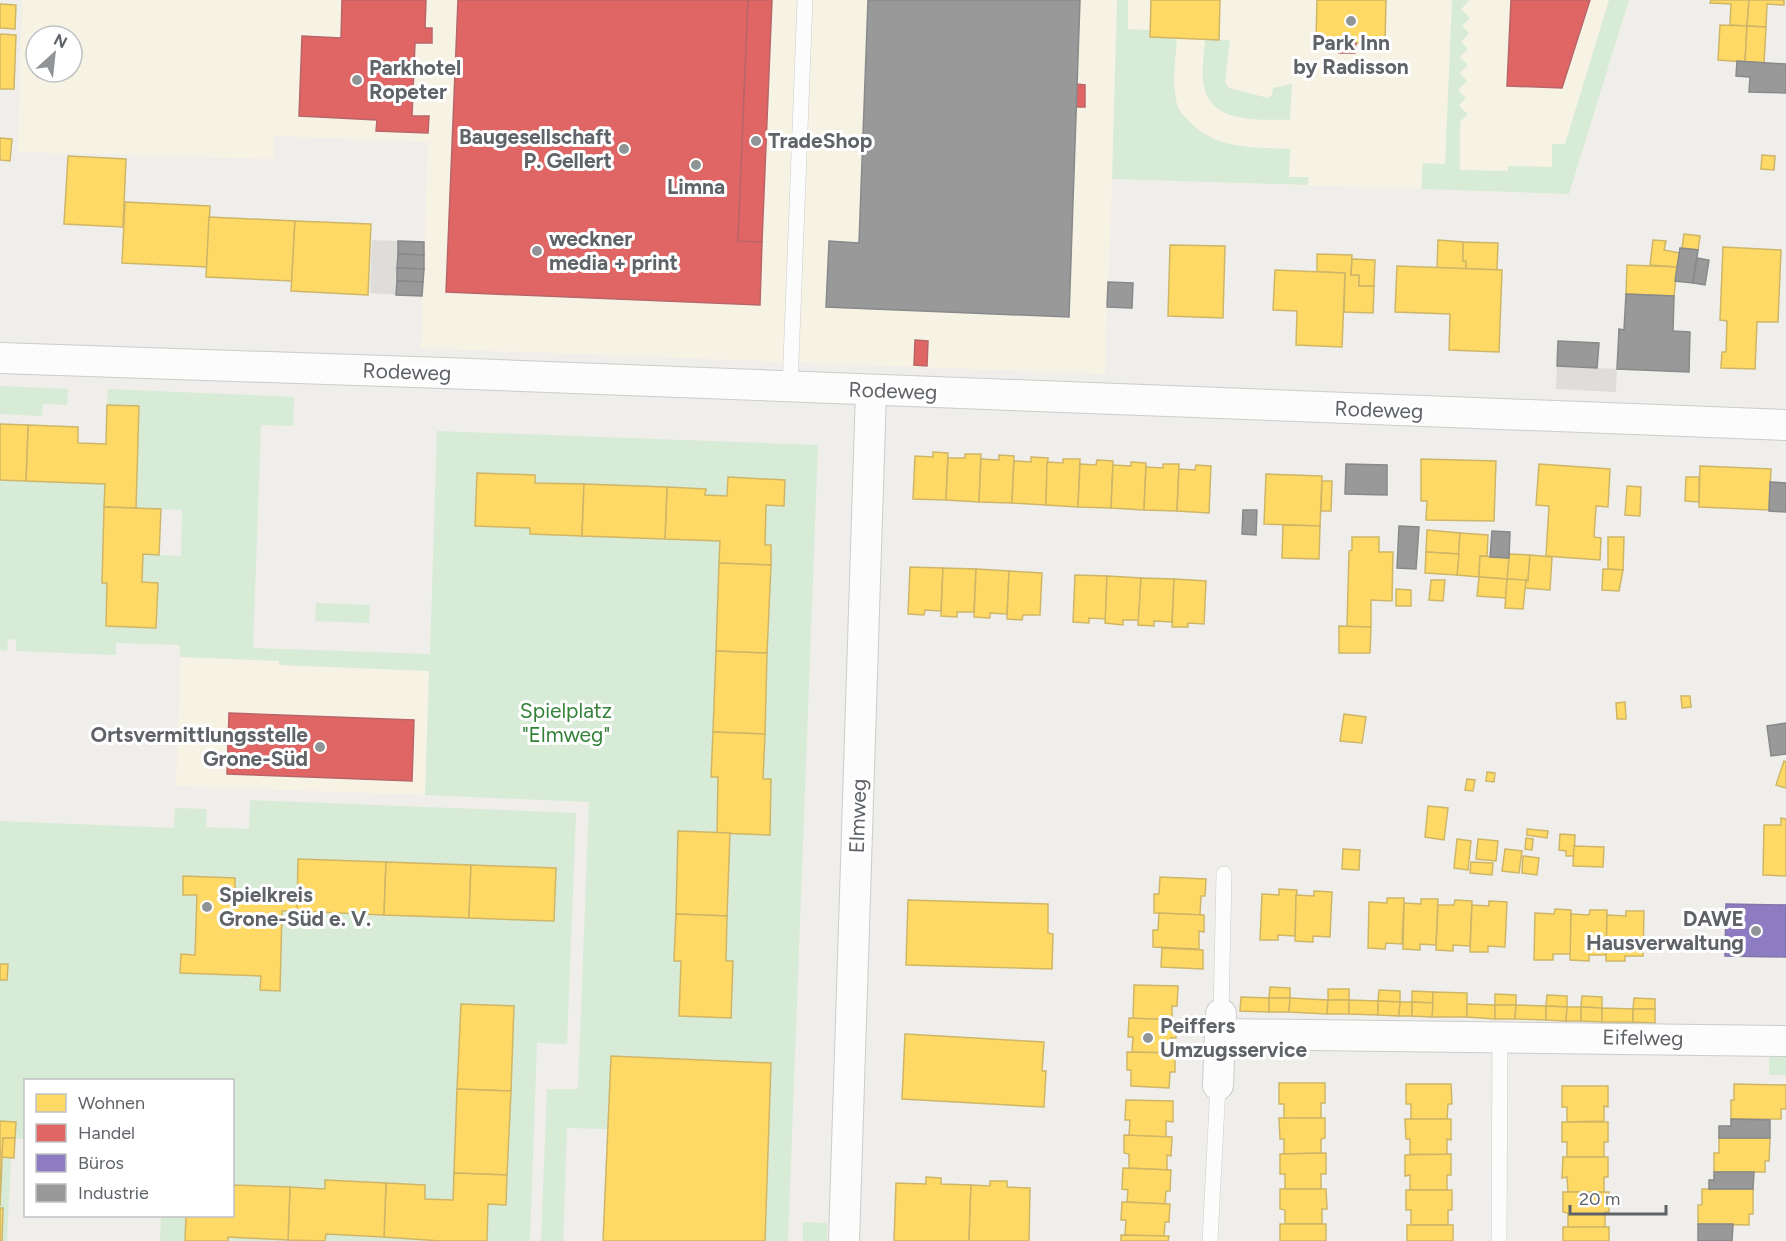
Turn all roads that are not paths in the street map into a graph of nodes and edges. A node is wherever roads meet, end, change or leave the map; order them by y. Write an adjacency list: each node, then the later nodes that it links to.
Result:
1 (805, 0): 3 (lane)
2 (0, 358): 3 (street, Rodeweg)
3 (790, 387): 4 (street, Rodeweg)
4 (872, 391): 5 (street, Rodeweg); 11 (street, Elmweg)
5 (1786, 425)
6 (1224, 874): 7 (lane)
7 (1221, 1024): 8 (street, Eifelweg); 10 (street)
8 (1500, 1036): 9 (street, Eifelweg); 13 (lane)
9 (1786, 1041)
10 (1218, 1086): 12 (lane)
11 (844, 1241)
12 (1210, 1241)
13 (1499, 1241)

